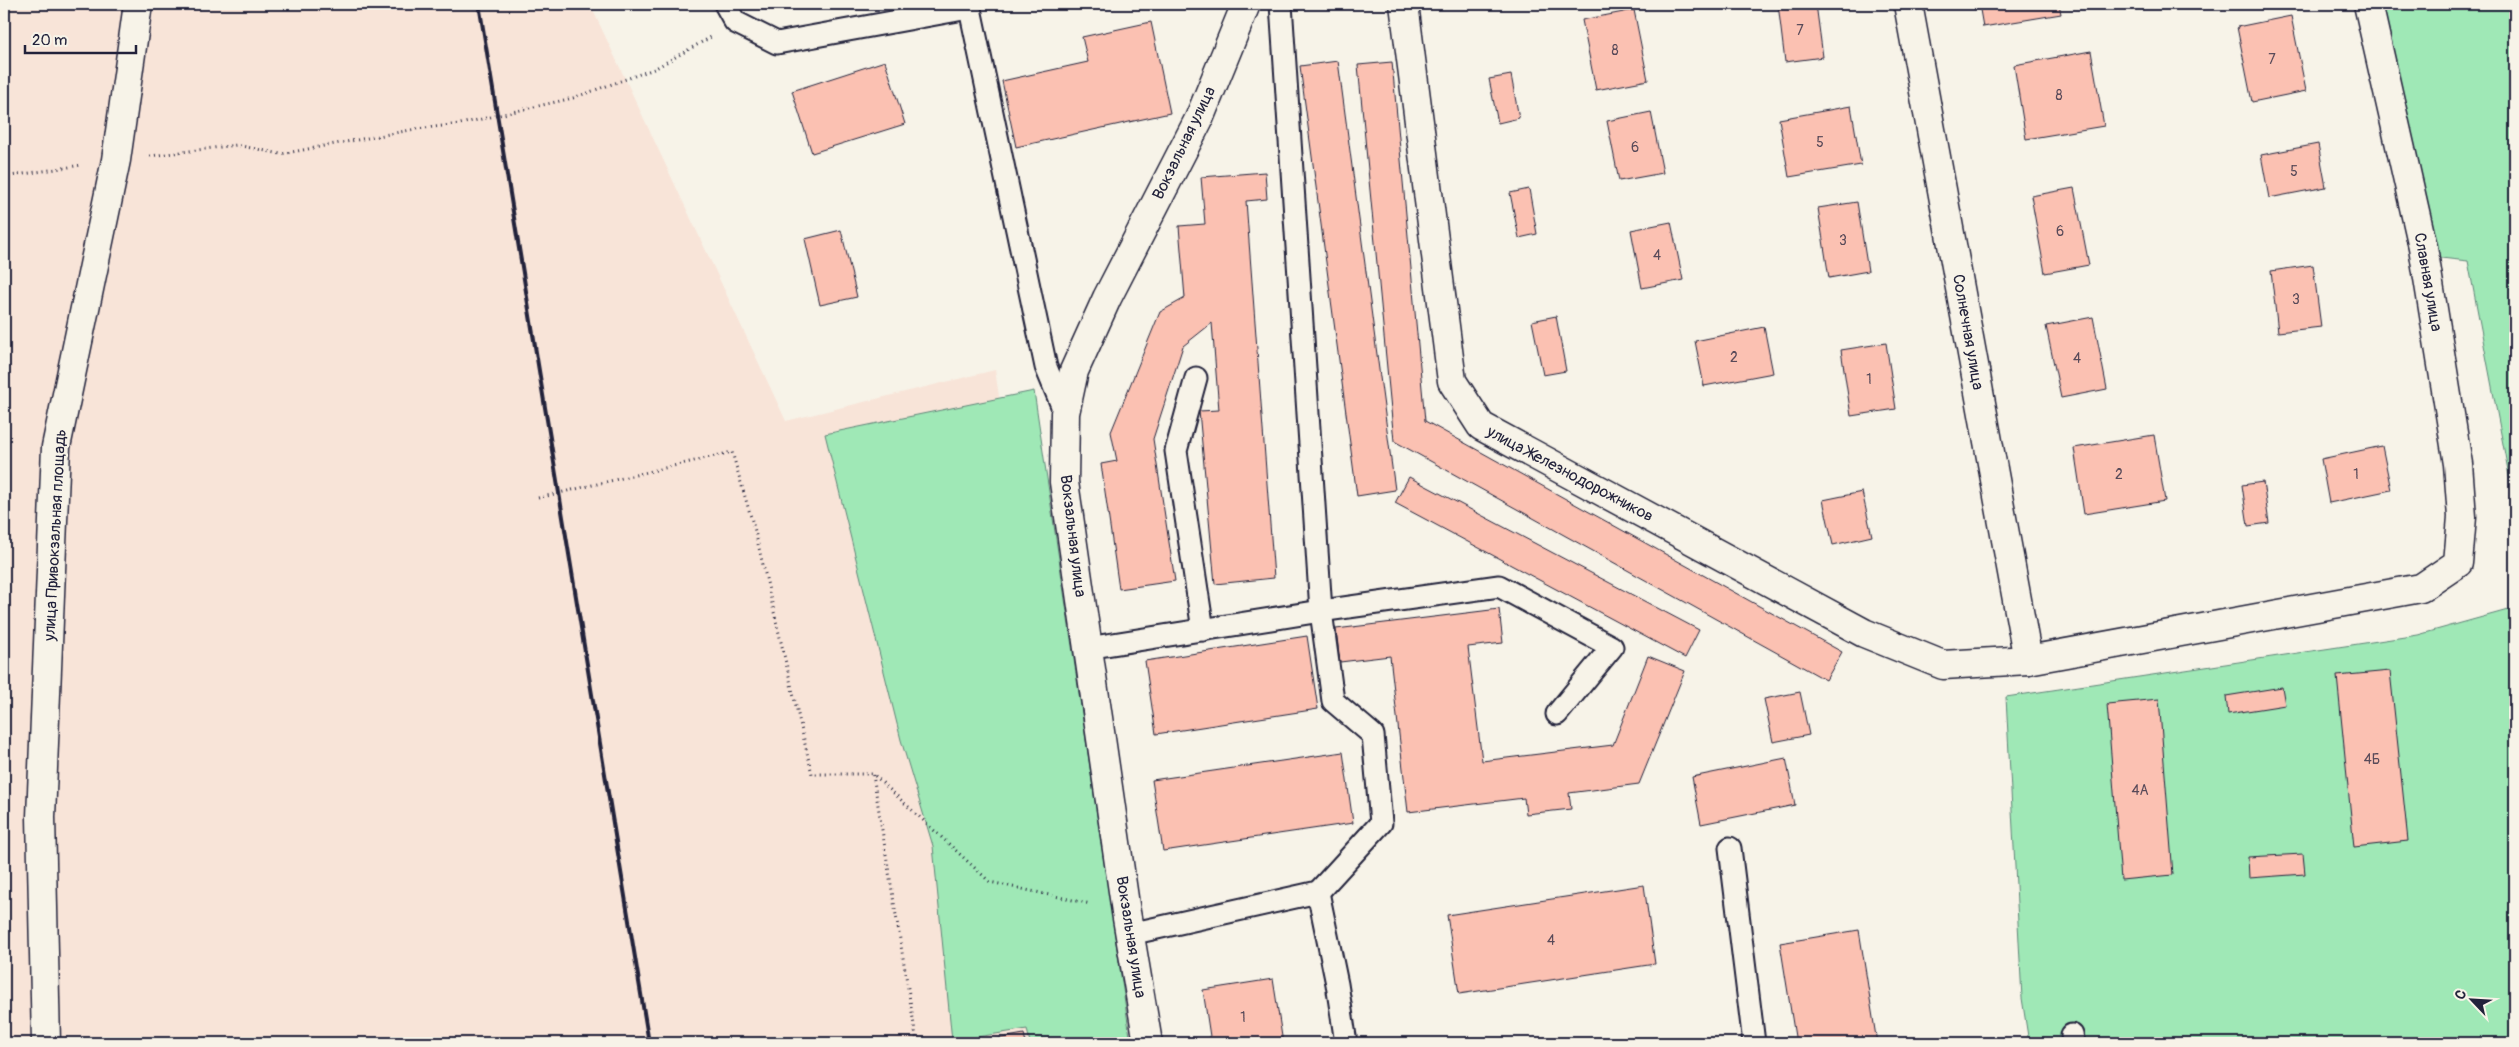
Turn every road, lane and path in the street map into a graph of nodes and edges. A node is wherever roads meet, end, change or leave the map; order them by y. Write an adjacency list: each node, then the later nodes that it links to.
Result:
1 (138, 4): 10 (street, улица Привокзальная площадь)
2 (725, 4): 9 (lane)
3 (1246, 4): 13 (street, Вокзальная улица)
4 (1281, 4): 16 (lane)
5 (1404, 4): 19 (street, улица Железнодорожников)
6 (1908, 4): 19 (street, Солнечная улица)
7 (2368, 4): 15 (street, Славная улица)
8 (969, 6): 9 (lane); 13 (lane)
9 (735, 22): 10 (path)
10 (116, 160): 11 (path); 25 (street, улица Привокзальная площадь)
11 (4, 177)
12 (1196, 378): 17 (lane)
13 (1064, 413): 18 (street, Вокзальная улица)
14 (538, 498): 21 (path)
15 (2458, 563): 19 (street, улица Железнодорожников)
16 (1321, 611): 17 (lane); 20 (lane); 23 (lane)
17 (1203, 630): 18 (lane)
18 (1088, 648): 24 (street, Вокзальная улица)
19 (2028, 660)
20 (1557, 714)
21 (873, 774): 24 (path); 26 (path)
22 (1730, 848): 29 (lane)
23 (1318, 892): 24 (lane); 28 (lane)
24 (1128, 923): 27 (street, Вокзальная улица)
25 (46, 1043)
26 (917, 1043)
27 (1148, 1043)
28 (1346, 1043)
29 (1754, 1043)

